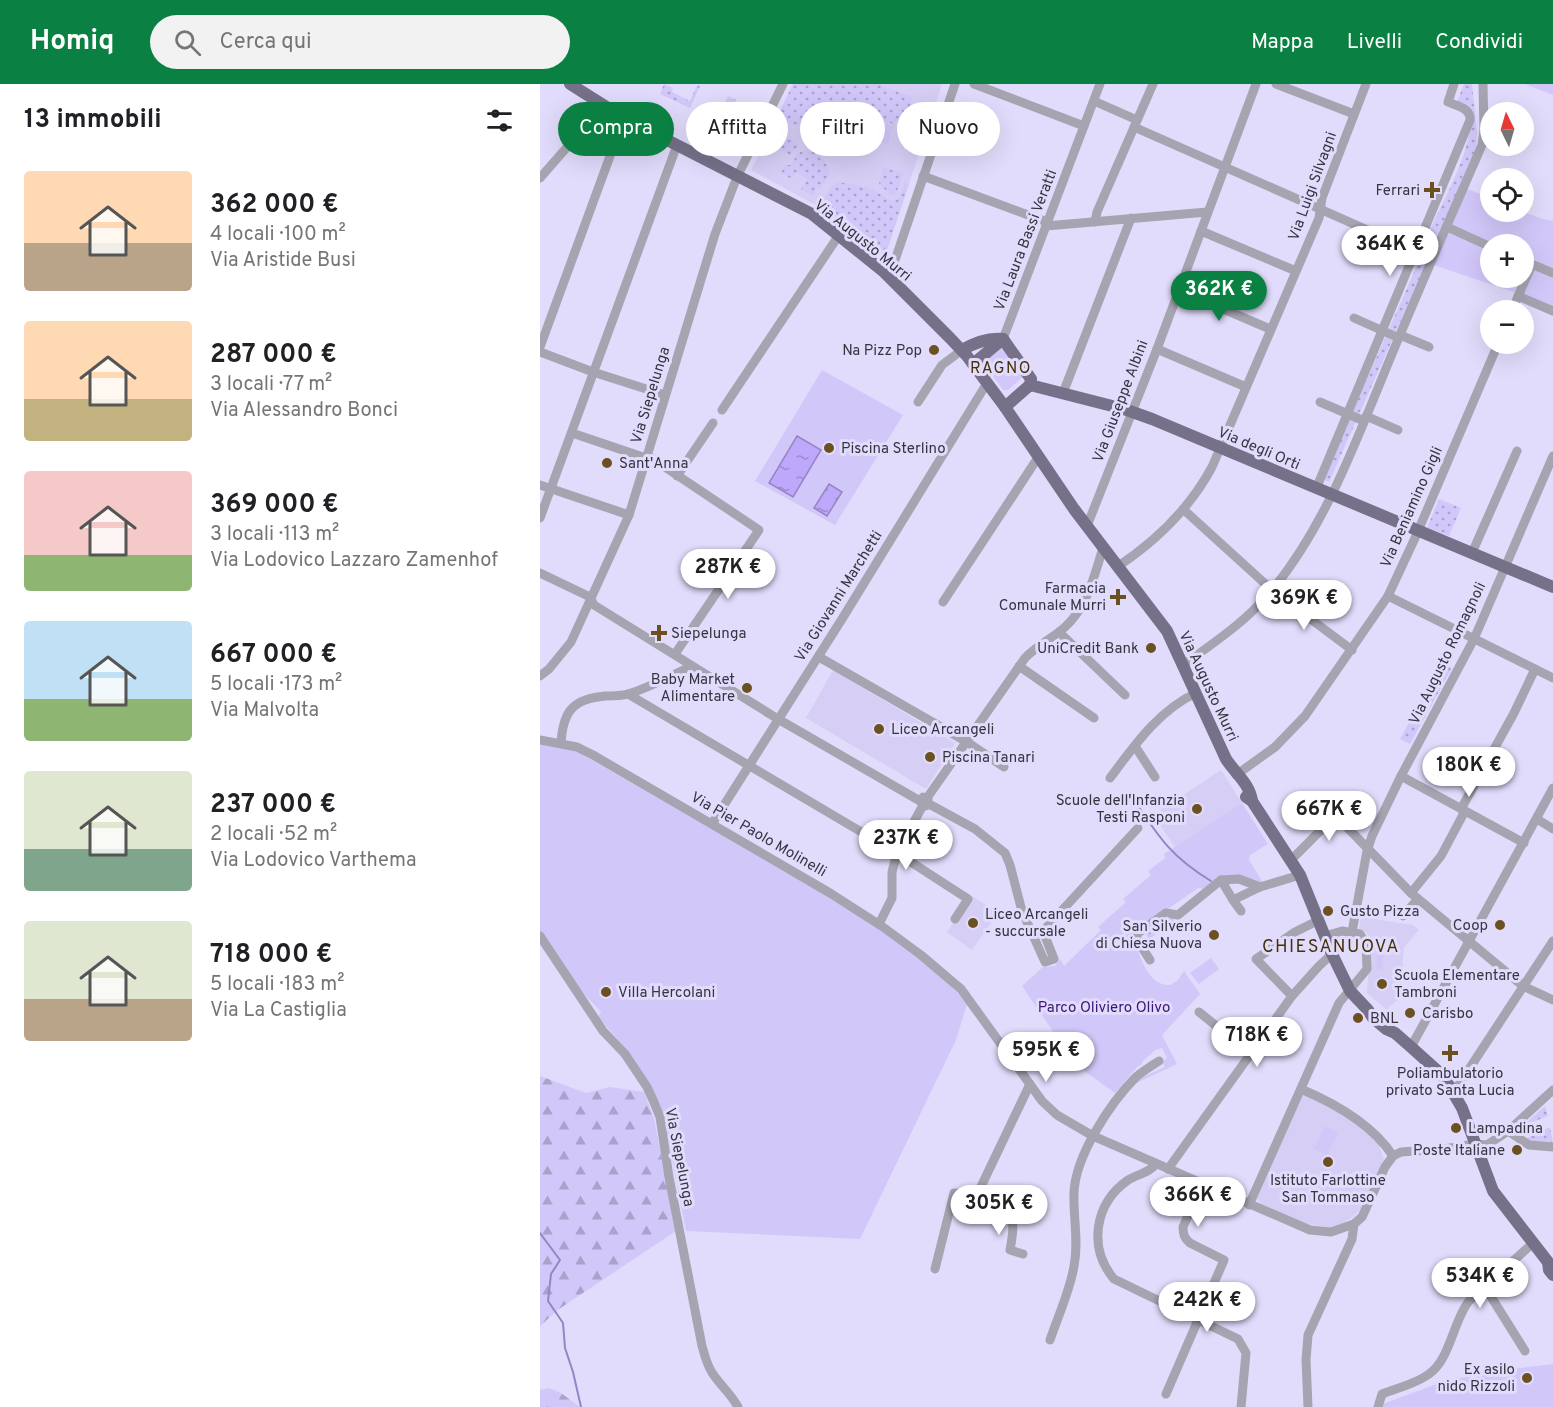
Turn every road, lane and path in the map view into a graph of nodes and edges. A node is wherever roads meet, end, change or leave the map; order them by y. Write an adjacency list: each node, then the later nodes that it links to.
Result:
1 (591, 84): 12 (street)
2 (783, 84): 24 (street, Via Siepelunga)
3 (955, 84): 23 (street)
4 (974, 84): 17 (street)
5 (1100, 84): 13 (street, Via Laura Bassi Veratti)
6 (1153, 84): 16 (street)
7 (1256, 84): 22 (street, Via Giuseppe Albini)
8 (1276, 84): 15 (street)
9 (1366, 84): 15 (street, Via Luigi Silvagni)
10 (1454, 84): 35 (street)
11 (1483, 84): 31 (street)
12 (574, 87): 14 (main road, Via Augusto Murri)
13 (1094, 101): 16 (street); 17 (street, Via Laura Bassi Veratti)
14 (597, 102)
15 (1354, 114): 26 (street, Via Luigi Silvagni)
16 (1136, 123): 22 (street); 29 (street)
17 (1084, 126): 30 (street, Via Laura Bassi Veratti)
18 (674, 143): 19 (main road, Via Augusto Murri)
19 (677, 145): 24 (main road, Via Augusto Murri); 58 (street)
20 (559, 156): 25 (street)
21 (610, 156): 51 (street)
22 (1225, 167): 26 (street); 27 (street, Via Giuseppe Albini)
23 (923, 176): 30 (street); 39 (street)
24 (737, 177): 33 (main road, Via Augusto Murri); 63 (street, Via Siepelunga)
25 (540, 178)
26 (1320, 209): 35 (street); 38 (street, Via Luigi Silvagni)
27 (1208, 212): 28 (street); 32 (street, Via Giuseppe Albini)
28 (1131, 218): 29 (street); 62 (street)
29 (1095, 222): 30 (street)
30 (1047, 224): 50 (street, Via Laura Bassi Veratti)
31 (1447, 227): 34 (street); 36 (street)
32 (1201, 231): 38 (street); 42 (street, Via Giuseppe Albini)
33 (840, 236): 39 (main road, Via Augusto Murri); 67 (street)
34 (1480, 242)
35 (1415, 251): 36 (street); 48 (street)
36 (1434, 254): 49 (street)
37 (1534, 265): 40 (street)
38 (1296, 271): 47 (street, Via Luigi Silvagni)
39 (883, 272): 54 (main road, Via Augusto Murri)
40 (1553, 273)
41 (1520, 288): 43 (street)
42 (1179, 290): 47 (street); 53 (street, Via Giuseppe Albini)
43 (1518, 296): 44 (street); 45 (street)
44 (1516, 300)
45 (1553, 312)
46 (1353, 318): 48 (street)
47 (1270, 329): 61 (street, Via Luigi Silvagni)
48 (1383, 330): 49 (street); 69 (street)
49 (1399, 336): 52 (street); 70 (street)
50 (1003, 339): 54 (main road); 57 (main road); 60 (main road)
51 (540, 347)
52 (1430, 347)
53 (1157, 349): 61 (street); 68 (street, Via Giuseppe Albini)
54 (962, 351): 57 (main road, Via Augusto Murri); 64 (street)
55 (540, 352): 58 (street)
56 (1494, 354): 88 (street, Via Beniamino Gigli)
57 (972, 364): 59 (main road, Via Augusto Murri)
58 (593, 372): 63 (street); 73 (street)
59 (987, 383): 66 (main road, Via Augusto Murri); 103 (street, Via Giovanni Marchetti)
60 (1030, 385): 62 (main road, Via degli Orti); 66 (main road)
61 (1246, 387): 74 (street, Via Luigi Silvagni)
62 (1063, 393): 68 (main road, Via degli Orti)
63 (665, 395): 78 (street, Via Siepelunga)
64 (918, 402)
65 (1320, 402): 69 (street)
66 (1005, 407): 76 (main road, Via Augusto Murri)
67 (722, 410)
68 (1132, 411): 74 (main road, Via degli Orti); 87 (street, Via Giuseppe Albini)
69 (1348, 415): 70 (street); 82 (street)
70 (1365, 419): 72 (street); 83 (street)
71 (713, 423): 79 (street)
72 (1398, 430)
73 (572, 433): 78 (street); 81 (street)
74 (1220, 447): 82 (main road, Via degli Orti); 84 (street, Via Luigi Silvagni)
75 (1516, 451): 90 (street)
76 (1039, 456): 87 (main road, Via Augusto Murri); 98 (street)
77 (1553, 456): 92 (street, Via Augusto Romagnoli)
78 (646, 457): 79 (street); 85 (street, Via Siepelunga)
79 (677, 476): 102 (street)
80 (540, 485): 81 (street)
81 (551, 489): 85 (street); 86 (street)
82 (1316, 489): 83 (main road, Via degli Orti)
83 (1331, 495): 88 (main road, Via degli Orti); 95 (street)
84 (1184, 510): 91 (street, Via Luigi Silvagni); 95 (street)
85 (629, 515): 97 (street, Via Siepelunga)
86 (540, 518)
87 (1087, 526): 89 (main road, Via Augusto Murri)
88 (1418, 531): 90 (main road, Via degli Orti); 96 (street, Via Beniamino Gigli)
89 (1103, 548): 91 (main road, Via Augusto Murri); 99 (street)
90 (1472, 553): 92 (main road, Via degli Orti)
91 (1117, 567): 104 (main road, Via Augusto Murri)
92 (1506, 567): 94 (main road, Via degli Orti); 100 (street, Via Augusto Romagnoli)
93 (540, 573): 97 (street)
94 (1553, 587)
95 (1272, 590): 101 (street); 104 (street)
96 (1388, 596): 100 (street); 101 (street, Via Beniamino Gigli)
97 (590, 597): 102 (street); 108 (street, Via Siepelunga)
98 (942, 602)
99 (1059, 632): 106 (street); 112 (street)
100 (1474, 639): 107 (street); 122 (street, Via Augusto Romagnoli)
101 (1352, 650): 121 (street, Via Beniamino Gigli)
102 (675, 654): 105 (street)
103 (819, 657): 114 (street, Via Giovanni Marchetti); 116 (street)
104 (1184, 665): 110 (main road, Via Augusto Murri)
105 (692, 666): 111 (street); 114 (street)
106 (1019, 666): 113 (street); 116 (street)
107 (1535, 669): 109 (street); 127 (street)
108 (540, 676)
109 (1553, 678)
110 (1196, 693): 118 (street); 121 (main road, Via Augusto Murri)
111 (628, 694): 117 (street); 119 (street)
112 (1125, 695)
113 (1094, 718)
114 (778, 719): 119 (street, Via Giovanni Marchetti); 126 (street)
115 (540, 740): 117 (street, Via Pier Paolo Molinelli)
116 (967, 742): 120 (street); 126 (street)
117 (561, 743): 129 (street, Via Pier Paolo Molinelli)
118 (1135, 746): 123 (street); 124 (street)
119 (748, 765): 129 (street, Via Giovanni Marchetti); 134 (street)
120 (1004, 766)
121 (1236, 775): 135 (main road, Via Augusto Murri)
122 (1401, 776): 127 (street); 133 (street, Via Augusto Romagnoli)
123 (1155, 777)
124 (1110, 778)
125 (1553, 788): 128 (street)
126 (924, 802): 130 (street); 134 (street)
127 (1463, 810): 132 (street); 139 (street)
128 (1537, 819): 131 (street); 132 (street)
129 (712, 824): 145 (street, Via Pier Paolo Molinelli)
130 (1138, 828)
131 (1553, 829)
132 (1524, 843): 149 (street)
133 (1367, 850): 135 (street); 139 (street); 146 (street, Via Augusto Romagnoli)
134 (897, 853): 143 (street); 145 (street)
135 (1292, 859): 136 (main road, Via Augusto Murri)
136 (1300, 874): 138 (street); 144 (main road, Via Augusto Murri)
137 (1221, 880): 138 (street); 140 (street); 152 (street)
138 (1260, 887): 140 (street)
139 (1415, 896): 142 (street); 149 (street)
140 (1233, 900): 141 (street)
141 (1242, 911)
142 (1403, 916)
143 (955, 919)
144 (1319, 920): 148 (main road, Via Augusto Murri); 155 (street)
145 (879, 924): 161 (street, Via Pier Paolo Molinelli)
146 (1352, 932): 148 (street); 154 (street)
147 (540, 936): 188 (street, Via Siepelunga)
148 (1325, 936): 151 (main road, Via Augusto Murri)
149 (1470, 941): 153 (street); 158 (street)
150 (1553, 941): 153 (street)
151 (1332, 954): 154 (main road, Via Augusto Murri); 155 (street)
152 (1150, 960)
153 (1523, 986): 156 (street); 164 (street)
154 (1350, 991): 158 (main road, Via Augusto Murri); 162 (street)
155 (1292, 996): 159 (street)
156 (1553, 1000)
157 (1199, 1012): 159 (street)
158 (1411, 1047): 164 (main road, Via Augusto Murri)
159 (1251, 1054): 171 (street)
160 (1159, 1061): 166 (street)
161 (1030, 1084): 166 (street, Via Pier Paolo Molinelli); 173 (street)
162 (1301, 1089): 169 (street); 174 (street)
163 (1553, 1090): 165 (street)
164 (1454, 1092): 167 (main road, Via Augusto Murri)
165 (1504, 1133): 167 (street); 168 (street)
166 (1093, 1136): 170 (street, Via Pier Paolo Molinelli); 178 (street)
167 (1475, 1144): 169 (street); 177 (main road, Via Augusto Murri)
168 (1553, 1147)
169 (1393, 1156): 175 (street)
170 (1156, 1164): 171 (street, Via Pier Paolo Molinelli); 176 (street)
171 (1168, 1169): 172 (street, Via Pier Paolo Molinelli)
172 (1202, 1184): 174 (street, Via Pier Paolo Molinelli); 184 (street)
173 (977, 1195): 179 (street); 181 (street)
174 (1249, 1204): 175 (street, Via Pier Paolo Molinelli)
175 (1354, 1224): 190 (street)
176 (1097, 1242): 178 (street); 184 (street)
177 (1533, 1243): 180 (main road, Via Augusto Murri); 183 (street)
178 (1077, 1245): 185 (street)
179 (1023, 1254)
180 (1550, 1263): 182 (main road, Via Augusto Murri)
181 (935, 1269)
182 (1553, 1275)
183 (1485, 1287): 186 (street); 191 (street)
184 (1198, 1319): 187 (street); 189 (street)
185 (1050, 1340)
186 (1525, 1351)
187 (1166, 1394)
188 (738, 1407)
189 (1241, 1407)
190 (1308, 1407)
191 (1378, 1407)

